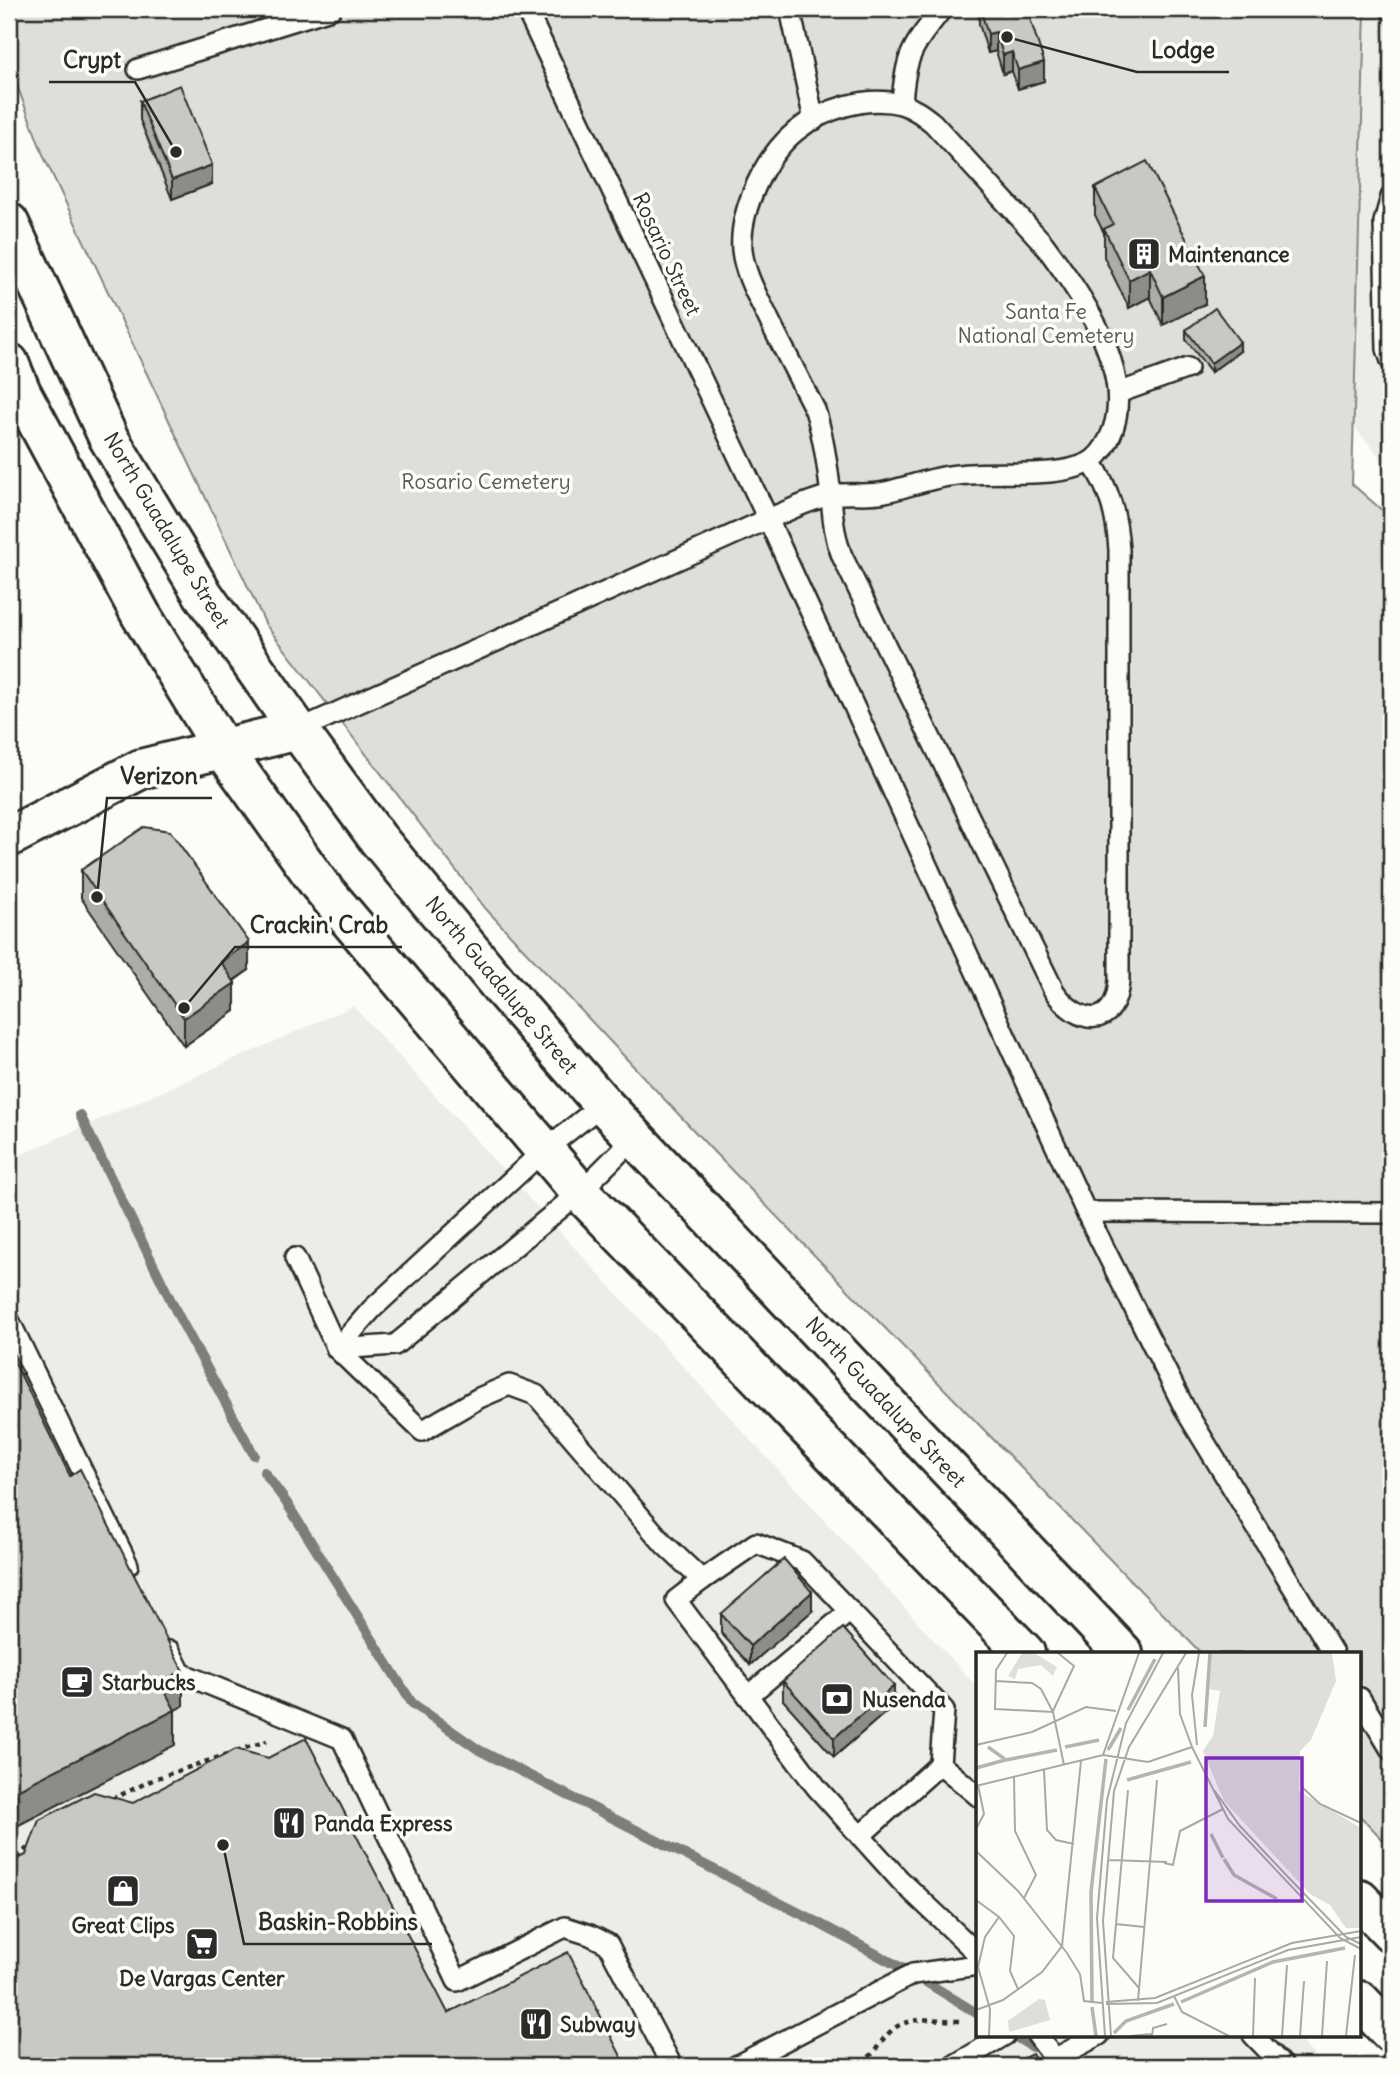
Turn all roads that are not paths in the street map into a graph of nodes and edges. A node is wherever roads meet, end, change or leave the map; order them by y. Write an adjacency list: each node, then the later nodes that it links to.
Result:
1 (331, 9): 5 (lane)
2 (526, 9): 16 (lane, Rosario Street)
3 (790, 9): 7 (lane)
4 (942, 9): 6 (lane)
5 (138, 69)
6 (902, 104): 7 (lane); 13 (lane)
7 (814, 120): 15 (lane)
8 (1391, 197): 10 (lane)
9 (9, 223): 17 (main road, North Guadalupe Street)
10 (1391, 361)
11 (9, 363): 18 (main road)
12 (1188, 368): 13 (lane)
13 (1118, 394): 14 (lane)
14 (1091, 462): 15 (lane); 15 (lane)
15 (831, 495): 16 (lane)
16 (768, 519): 17 (lane); 24 (lane, Rosario Street)
17 (298, 730): 18 (main road); 20 (main road, North Guadalupe Street)
18 (223, 749): 19 (main road); 22 (main road)
19 (9, 837)
20 (603, 1104): 21 (main road, North Guadalupe Street); 22 (lane)
21 (635, 1137): 23 (lane); 34 (main road, North Guadalupe Street)
22 (543, 1151): 23 (main road); 28 (lane)
23 (580, 1192): 28 (lane); 33 (main road)
24 (1086, 1212): 25 (lane); 35 (lane, Rosario Street)
25 (1391, 1213)
26 (295, 1258): 28 (lane)
27 (9, 1320): 29 (lane)
28 (337, 1349): 30 (lane)
29 (135, 1580)
30 (702, 1580): 31 (lane); 36 (lane)
31 (850, 1611): 36 (lane); 39 (lane)
32 (164, 1639): 53 (lane)
33 (1024, 1652)
34 (1122, 1652)
35 (1332, 1652)
36 (748, 1696): 41 (lane)
37 (1362, 1701): 38 (lane)
38 (1391, 1750)
39 (940, 1764): 40 (lane); 41 (lane)
40 (976, 1794)
41 (860, 1836): 44 (lane)
42 (1362, 1901): 43 (main road)
43 (1391, 1932)
44 (976, 1952)
45 (976, 1965): 54 (lane)
46 (1362, 2003): 47 (main road)
47 (1391, 2034)
48 (1002, 2036): 55 (lane)
49 (1038, 2036): 52 (lane)
50 (1097, 2036): 52 (lane)
51 (1254, 2036): 56 (lane)
52 (1058, 2062)
53 (672, 2066)
54 (736, 2066)
55 (953, 2066)
56 (1283, 2066)

